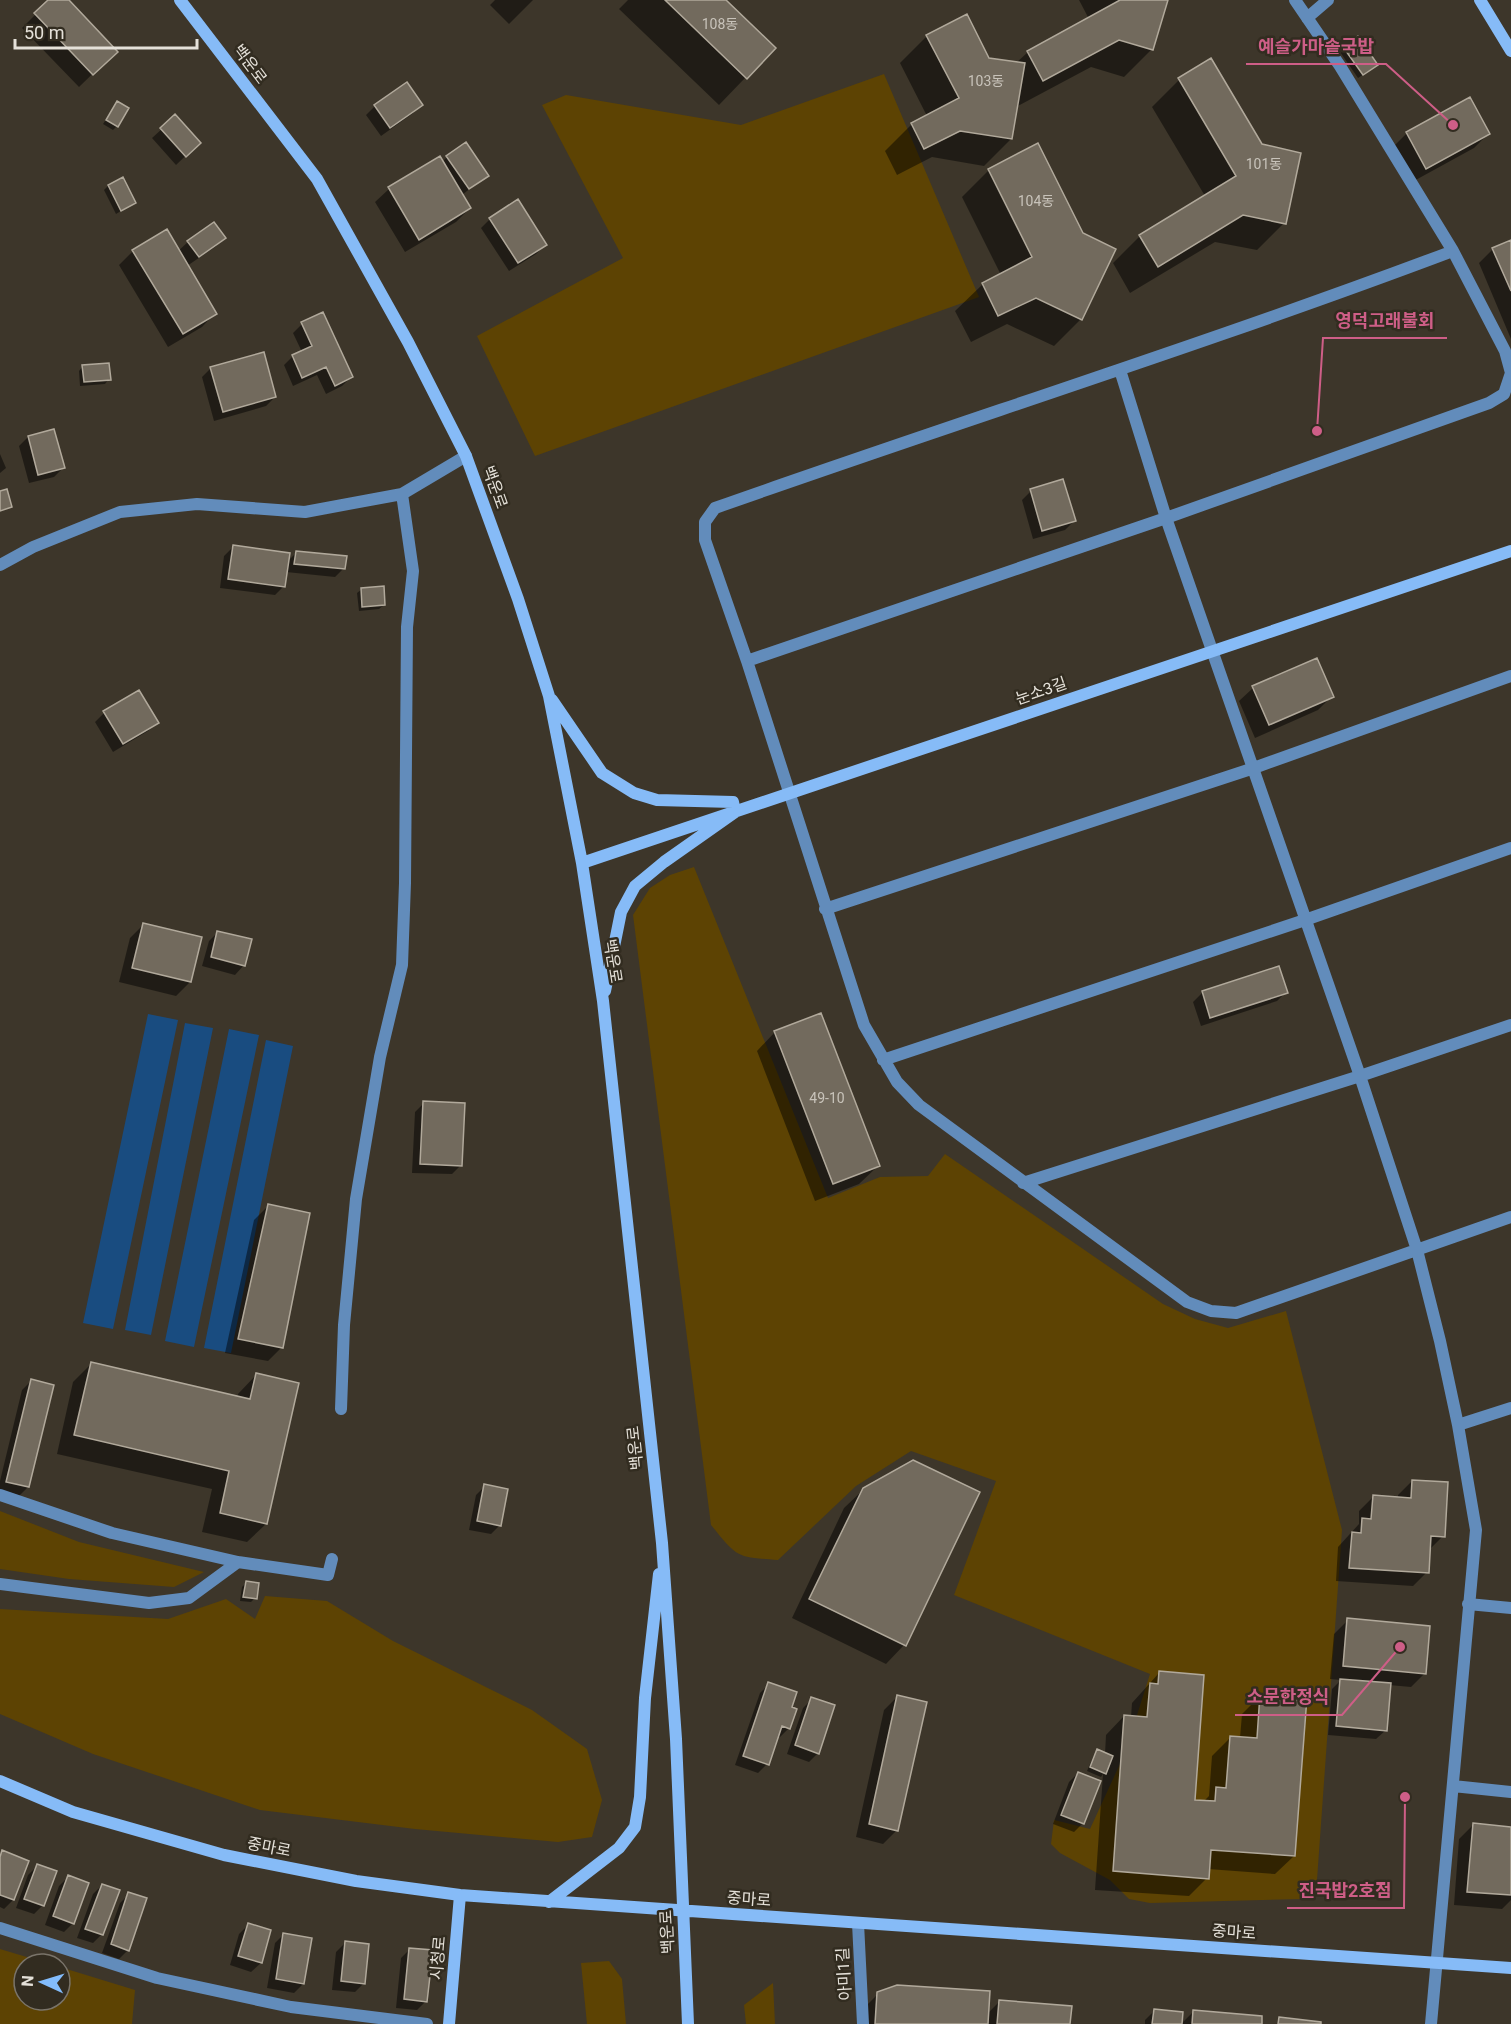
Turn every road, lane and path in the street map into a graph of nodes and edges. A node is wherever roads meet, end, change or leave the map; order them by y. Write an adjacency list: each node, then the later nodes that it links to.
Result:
1 (180, 0): 9 (street, 백운로)
2 (1295, 0): 5 (street)
3 (1328, 0): 5 (street)
4 (1480, 0): 6 (street)
5 (1307, 18): 7 (street)
6 (1511, 51)
7 (1453, 251): 8 (street); 11 (street)
8 (1120, 370): 11 (street); 17 (street)
9 (466, 456): 10 (street); 19 (street, 백운로)
10 (402, 494): 15 (street); 35 (street)
11 (1166, 518): 16 (street); 17 (street)
12 (1511, 540): 14 (street)
13 (1511, 551): 14 (street, 눈소3길)
14 (1497, 556): 16 (street, 눈소3길)
15 (0, 565)
16 (1212, 652): 20 (street); 21 (street, 눈소3길)
17 (747, 661): 21 (street)
18 (1511, 676): 20 (street)
19 (549, 696): 22 (street); 24 (street, 백운로)
20 (1251, 769): 25 (street); 26 (street)
21 (789, 794): 22 (street, 눈소3길); 25 (street)
22 (735, 812): 24 (street, 눈소3길); 27 (street)
23 (1511, 848): 26 (street)
24 (582, 863): 27 (street, 백운로)
25 (825, 909): 29 (street)
26 (1305, 920): 29 (street); 30 (street)
27 (603, 1001): 38 (street, 백운로)
28 (1511, 1024): 30 (street)
29 (883, 1060): 31 (street)
30 (1360, 1076): 31 (street); 33 (street)
31 (1023, 1183): 33 (street)
32 (1511, 1217): 33 (street)
33 (1417, 1250): 36 (street)
34 (1511, 1408): 36 (street)
35 (341, 1409)
36 (1458, 1425): 42 (street)
37 (0, 1495): 40 (street)
38 (662, 1543): 48 (street); 49 (street, 백운로)
39 (332, 1559): 40 (street)
40 (238, 1562): 41 (street)
41 (0, 1584)
42 (1468, 1604): 43 (street); 45 (street)
43 (1511, 1608)
44 (0, 1781): 47 (street, 중마로)
45 (1453, 1786): 46 (street); 52 (street)
46 (1511, 1792)
47 (460, 1895): 48 (street, 중마로); 55 (street, 시청로)
48 (549, 1902): 49 (street, 중마로)
49 (682, 1911): 50 (street, 중마로); 56 (street, 백운로)
50 (858, 1923): 52 (street, 중마로); 57 (street, 아미1길)
51 (0, 1928): 54 (street)
52 (1436, 1963): 53 (street, 중마로); 58 (street)
53 (1511, 1968)
54 (427, 2024)
55 (449, 2024)
56 (688, 2024)
57 (863, 2024)
58 (1431, 2024)

